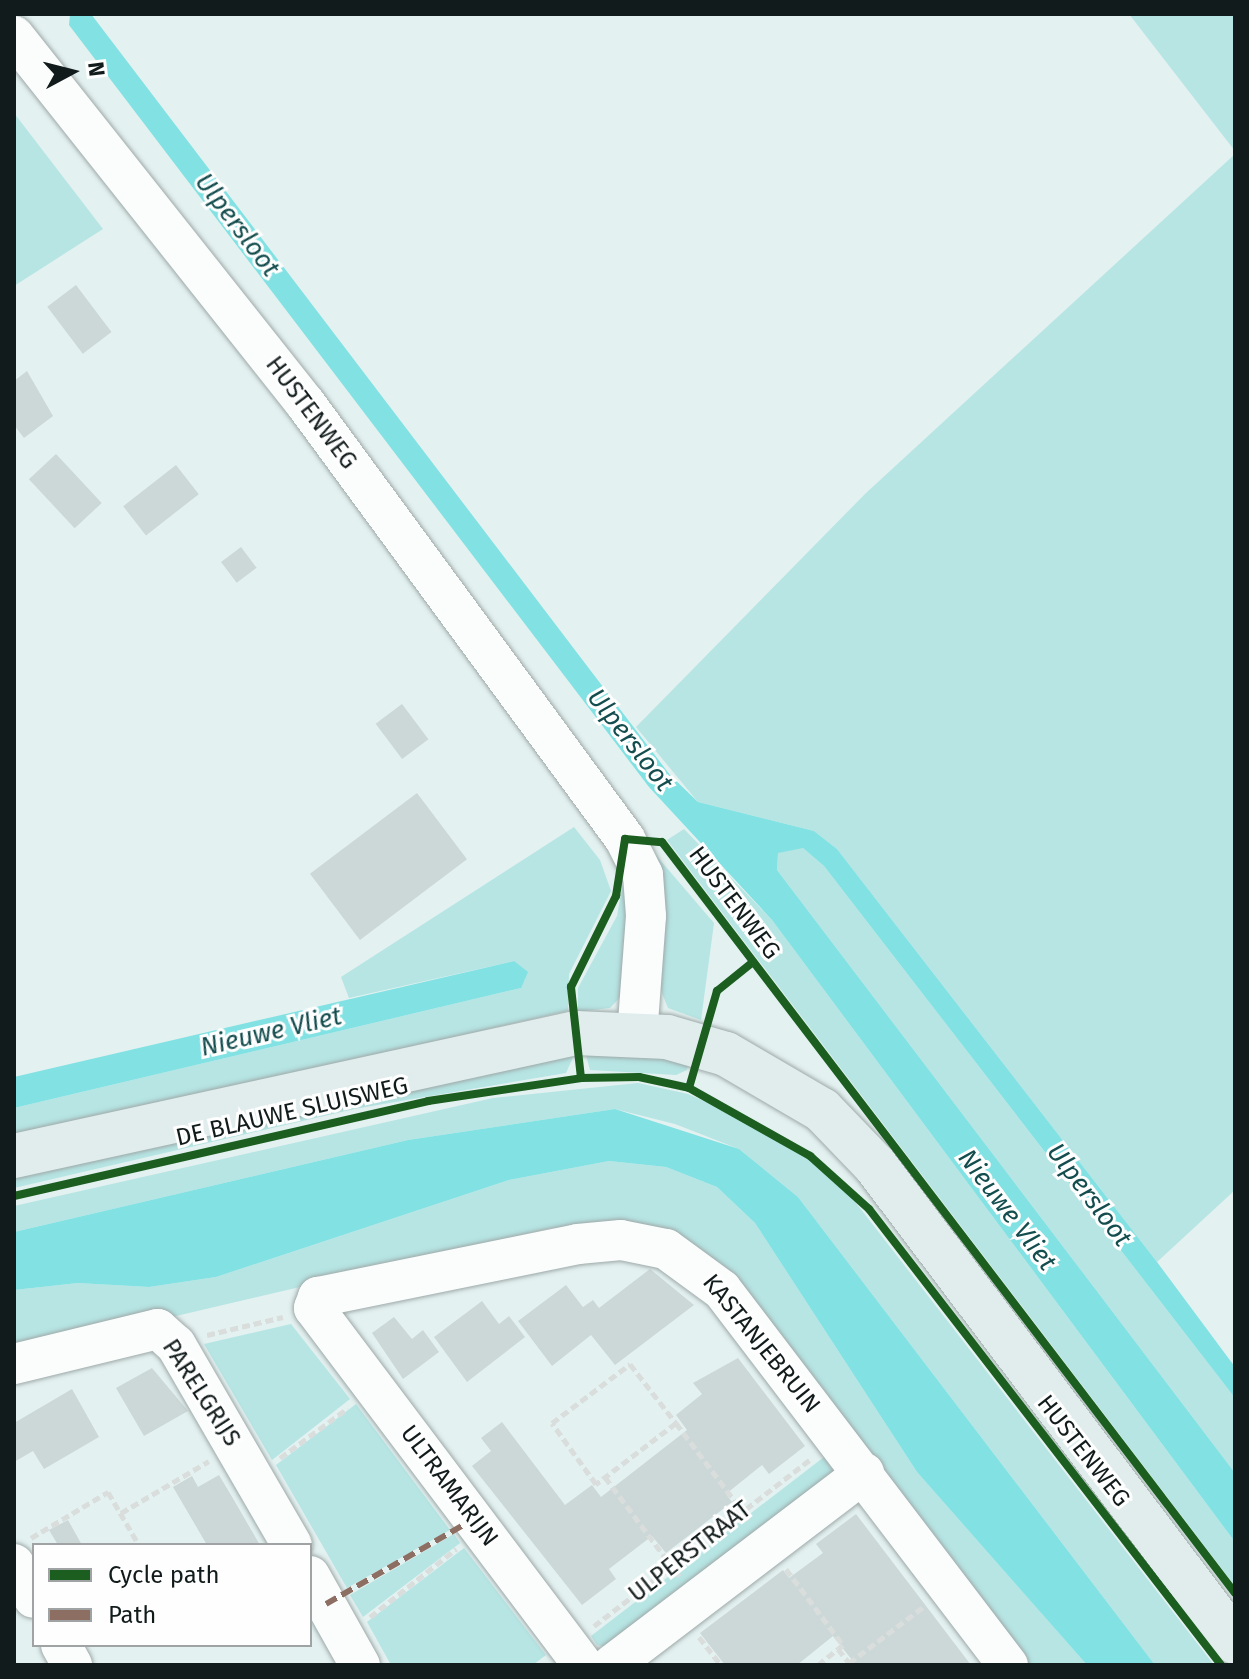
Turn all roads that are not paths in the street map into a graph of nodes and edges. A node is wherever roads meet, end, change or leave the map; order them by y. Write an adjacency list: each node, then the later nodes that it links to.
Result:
1 (14, 36): 2 (street, HUSTENWEG)
2 (637, 1035): 3 (main road, DE BLAUWE SLUISWEG); 11 (main road, HUSTENWEG)
3 (14, 1156)
4 (314, 1308): 6 (street, KASTANJEBRUIN); 13 (street, ULTRAMARIJN)
5 (14, 1364): 7 (street, PARELGRIJS)
6 (864, 1473): 16 (street, ULPERSTRAAT); 17 (street, KASTANJEBRUIN)
7 (291, 1543)
8 (21, 1552): 10 (street)
9 (312, 1580): 15 (street)
10 (32, 1591)
11 (1235, 1642)
12 (62, 1647): 14 (street)
13 (576, 1655)
14 (72, 1665)
15 (360, 1665)
16 (612, 1665)
17 (1008, 1665)

